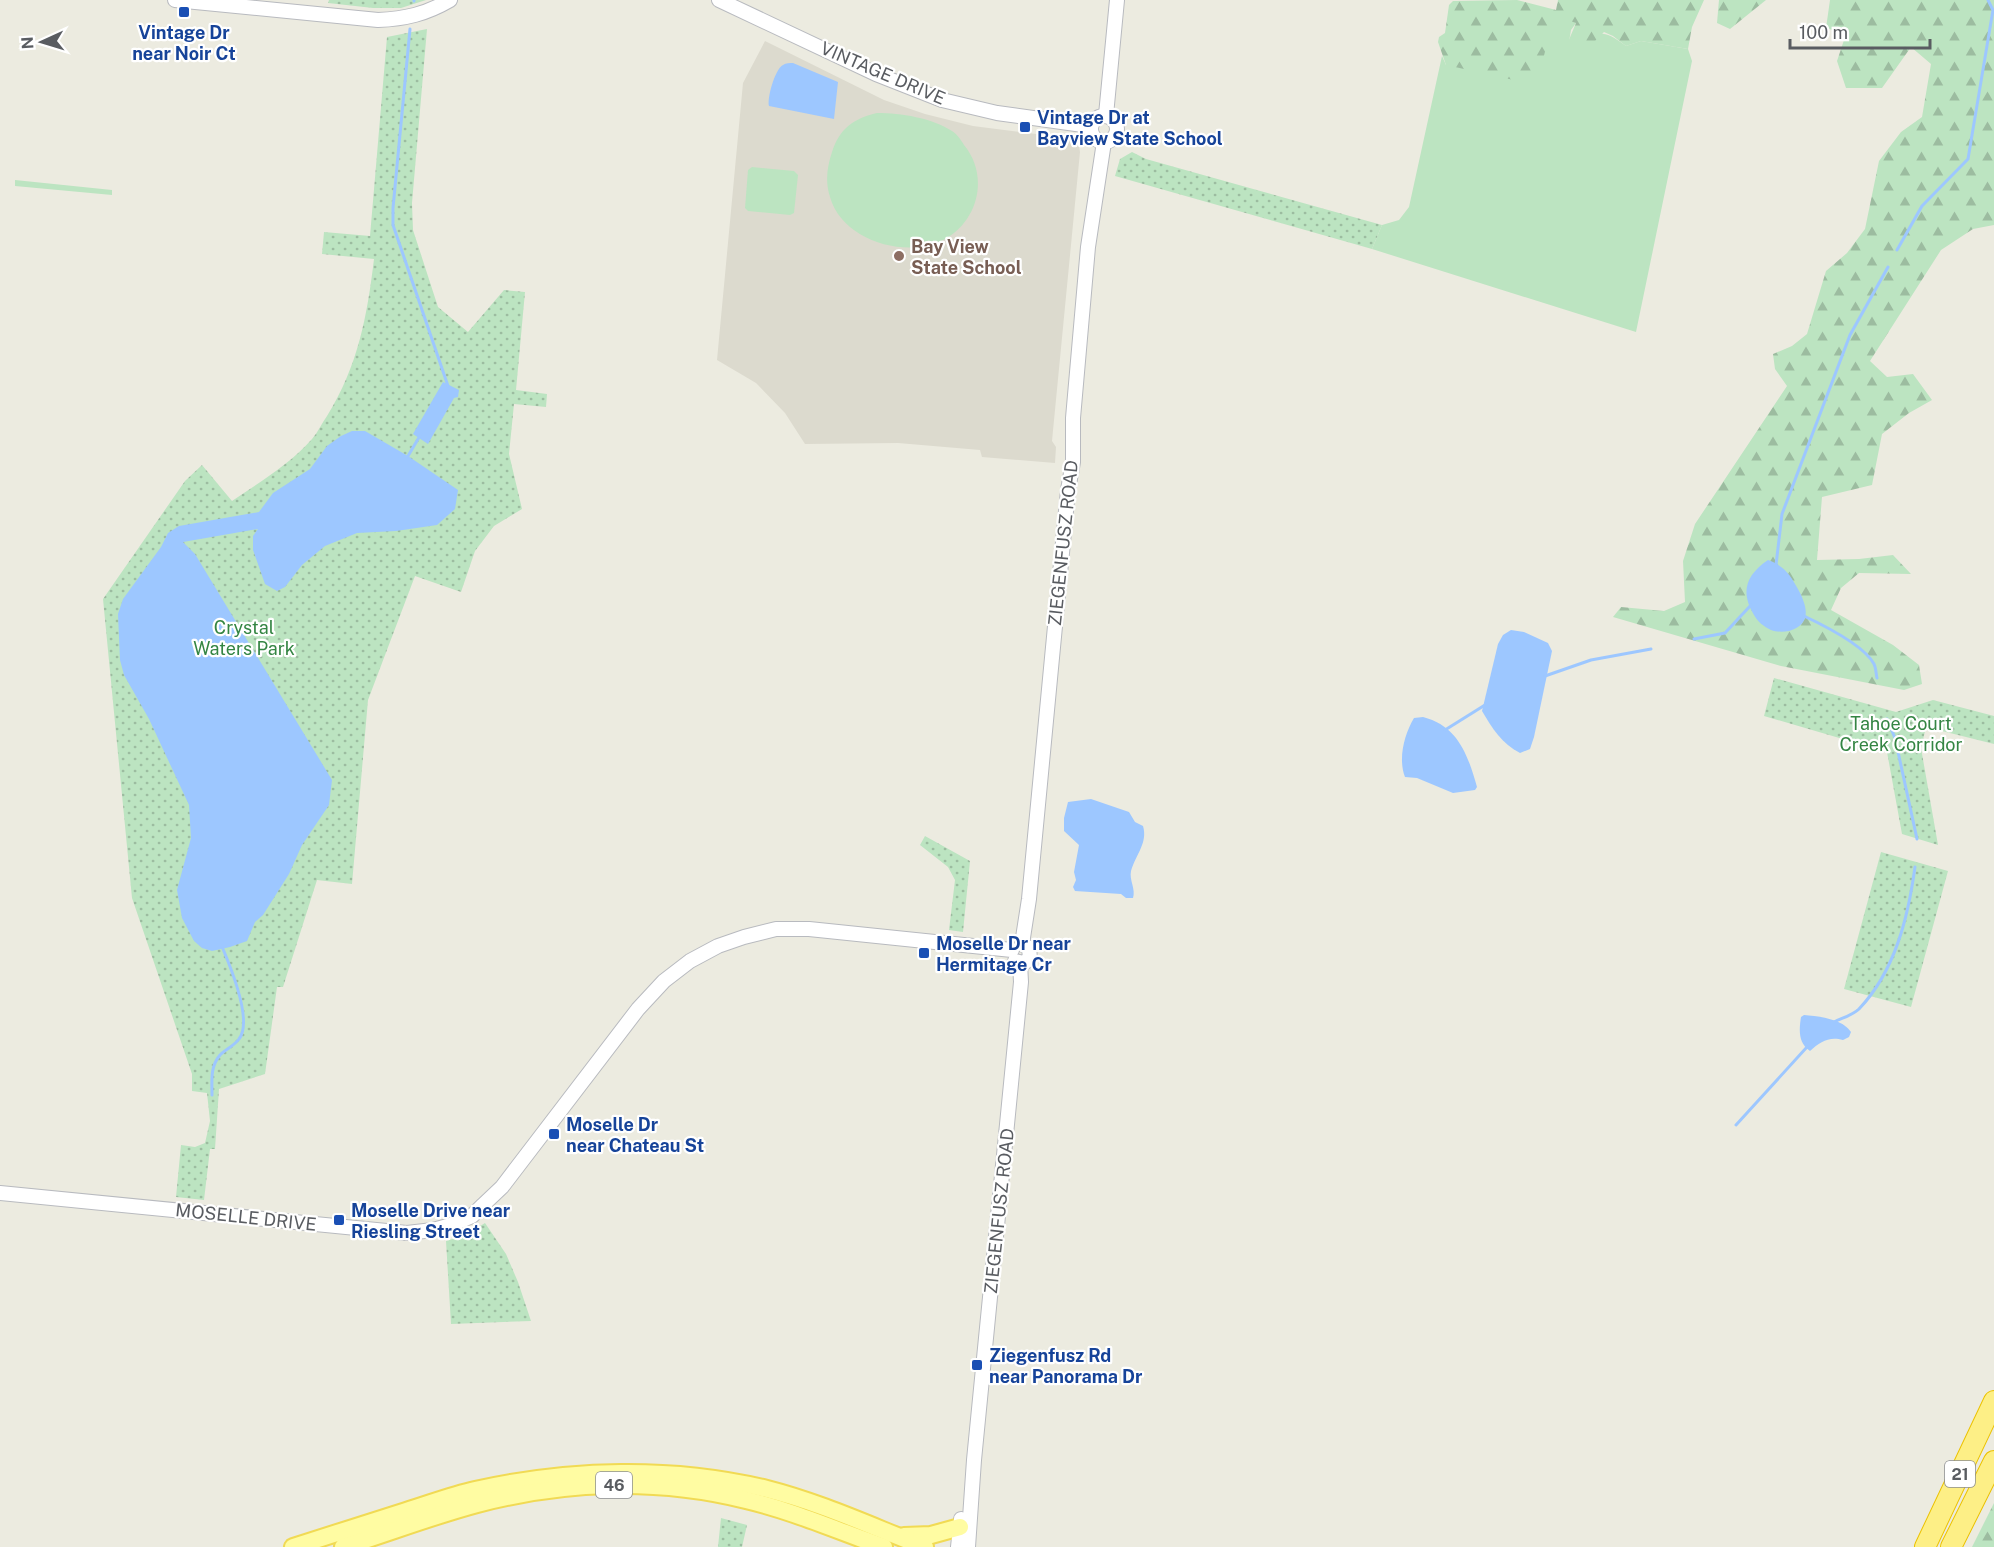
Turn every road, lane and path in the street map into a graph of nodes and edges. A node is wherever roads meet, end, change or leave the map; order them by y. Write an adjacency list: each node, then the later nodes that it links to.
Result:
1 (175, 0): 2 (street)
2 (450, 0)
3 (719, 0): 6 (street, VINTAGE DRIVE)
4 (1117, 0): 5 (street)
5 (1106, 115): 6 (street); 7 (street)
6 (1090, 126): 7 (street)
7 (1104, 142): 8 (street, ZIEGENFUSZ ROAD)
8 (1017, 947): 9 (street, MOSELLE DRIVE); 11 (street, ZIEGENFUSZ ROAD)
9 (0, 1193)
10 (1994, 1401): 21 (highway, 21)
11 (974, 1460): 13 (street, ZIEGENFUSZ ROAD); 20 (street, ZIEGENFUSZ ROAD)
12 (1994, 1461): 22 (highway, 21)
13 (960, 1527): 14 (main road); 19 (street, ZIEGENFUSZ ROAD)
14 (897, 1536): 15 (main road, 46); 18 (main road, 46)
15 (293, 1547)
16 (343, 1547): 17 (main road, 46)
17 (884, 1547)
18 (925, 1547)
19 (958, 1547)
20 (968, 1547)
21 (1925, 1547)
22 (1951, 1547)

